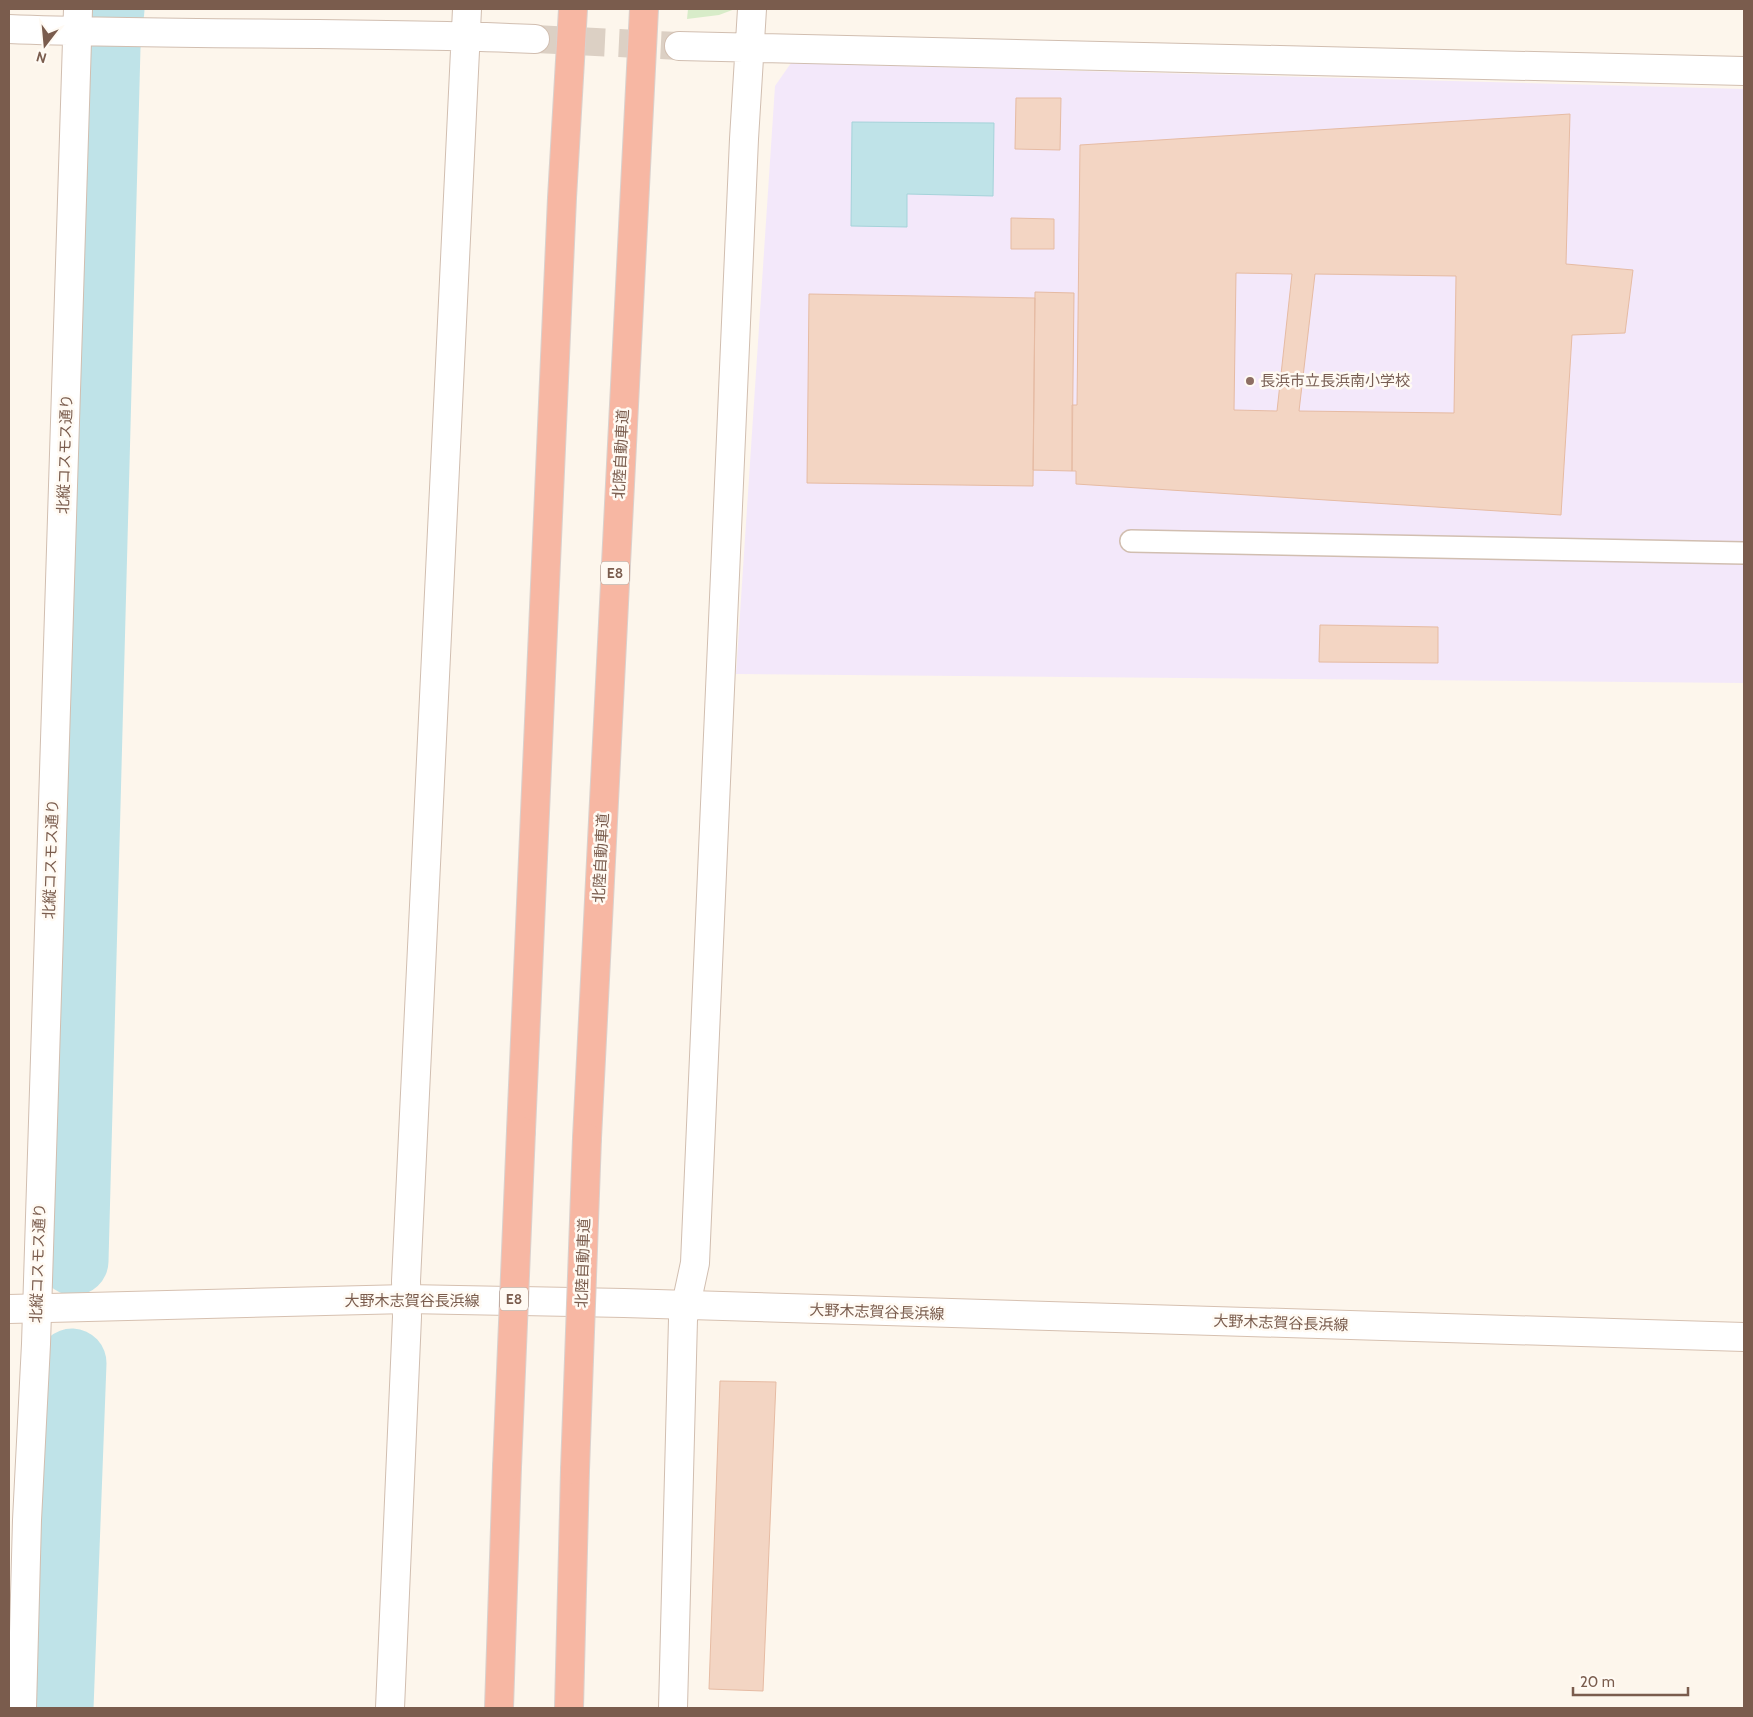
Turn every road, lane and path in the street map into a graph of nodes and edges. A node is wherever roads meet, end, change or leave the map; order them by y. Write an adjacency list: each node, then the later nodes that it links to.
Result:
1 (467, 9): 7 (street)
2 (573, 9): 21 (highway, E8, bridge)
3 (644, 9): 22 (highway, 北陸自動車道 / E8, bridge)
4 (752, 9): 10 (street)
5 (91, 26): 6 (street); 7 (street); 17 (street, 北縦コスモス通り)
6 (9, 29)
7 (466, 36): 8 (street); 14 (street)
8 (535, 39)
9 (679, 46): 10 (street)
10 (750, 48): 11 (street); 15 (street)
11 (1744, 70)
12 (1131, 541): 13 (lane)
13 (1744, 553)
14 (407, 1300): 15 (street, 大野木志賀谷長浜線); 17 (street, 大野木志賀谷長浜線); 20 (street)
15 (685, 1306): 18 (street, 大野木志賀谷長浜線); 23 (street)
16 (9, 1308): 17 (street, 大野木志賀谷長浜線)
17 (37, 1309): 19 (street, 北縦コスモス通り)
18 (1744, 1337)
19 (22, 1708)
20 (390, 1708)
21 (499, 1708)
22 (569, 1708)
23 (673, 1708)

